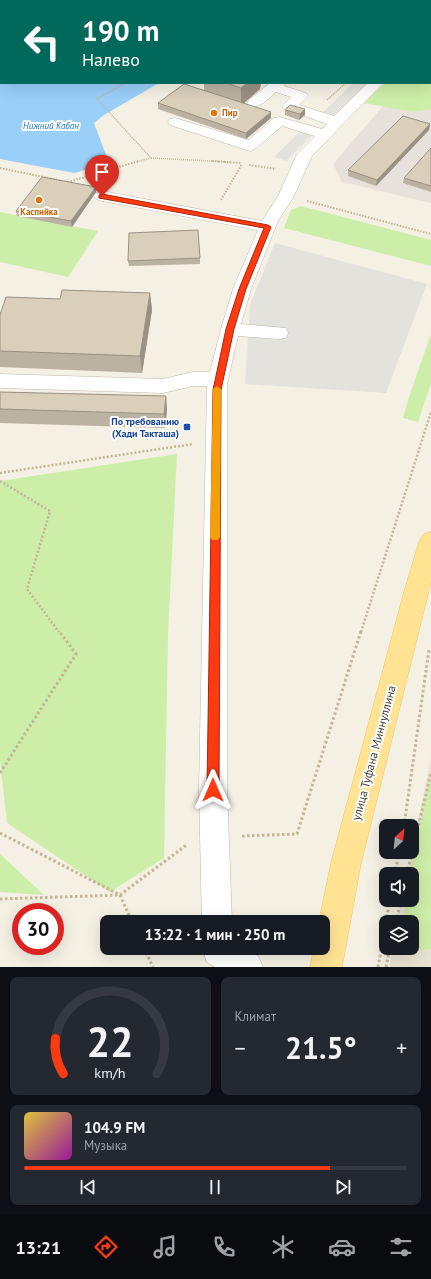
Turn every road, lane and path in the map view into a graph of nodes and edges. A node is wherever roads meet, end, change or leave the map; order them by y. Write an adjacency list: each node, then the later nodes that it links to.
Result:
1 (123, 84): 9 (path)
2 (345, 84): 6 (path)
3 (375, 84): 8 (street)
4 (276, 85): 5 (street); 8 (street)
5 (254, 103)
6 (323, 104)
7 (175, 122): 8 (street)
8 (330, 128): 16 (street)
9 (151, 158): 10 (path); 11 (path)
10 (242, 163): 12 (path); 15 (path)
11 (0, 168)
12 (276, 169)
13 (102, 196): 16 (street)
14 (307, 201): 17 (path)
15 (219, 204)
16 (268, 227): 18 (street)
17 (431, 234)
18 (230, 329): 19 (street); 20 (street)
19 (279, 333)
20 (218, 379): 21 (street); 23 (street)
21 (0, 381)
22 (431, 412): 32 (path)
23 (216, 441): 24 (path); 38 (street)
24 (0, 473)
25 (0, 481): 28 (path)
26 (431, 542): 45 (main road, улица Туфана Миннуллина)
27 (430, 647): 30 (path)
28 (0, 773)
29 (431, 773): 34 (path)
30 (405, 819)
31 (0, 833): 35 (path)
32 (242, 836)
33 (189, 843): 35 (path)
34 (410, 867)
35 (120, 895): 36 (path); 37 (path)
36 (0, 899)
37 (129, 915)
38 (217, 915)
39 (147, 955): 43 (path)
40 (225, 955): 44 (street)
41 (380, 955): 46 (path)
42 (389, 955): 47 (path)
43 (153, 967)
44 (247, 967)
45 (326, 967)
46 (378, 967)
47 (386, 967)

